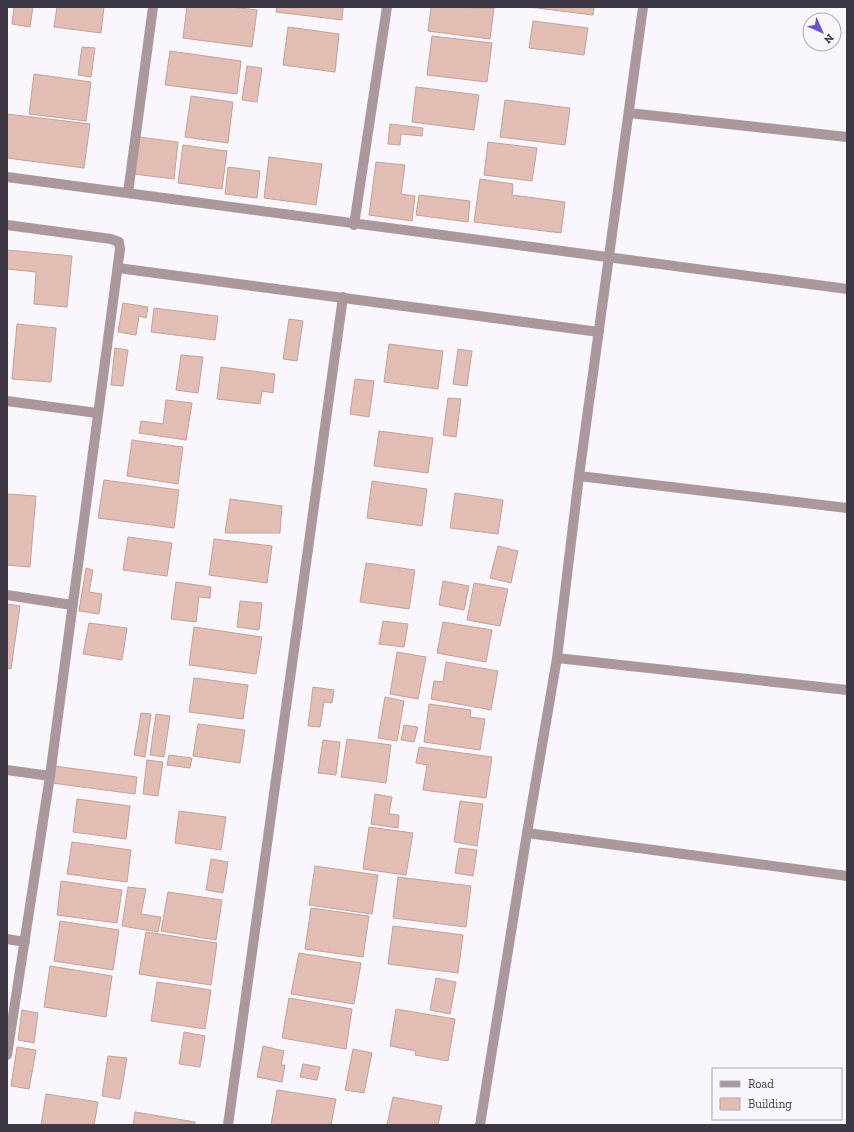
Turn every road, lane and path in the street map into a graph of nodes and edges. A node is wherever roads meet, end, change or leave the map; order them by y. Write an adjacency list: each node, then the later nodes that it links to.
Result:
1 (152, 7): 7 (street)
2 (387, 7): 9 (street)
3 (643, 7): 4 (street)
4 (629, 113): 5 (street); 10 (street)
5 (847, 137)
6 (7, 177): 7 (street)
7 (128, 193): 9 (street)
8 (7, 225): 11 (street)
9 (354, 225): 10 (street)
10 (610, 258): 12 (street); 14 (street)
11 (118, 268): 13 (street); 16 (street)
12 (847, 289)
13 (343, 297): 14 (street); 30 (street)
14 (599, 332): 17 (street)
15 (7, 401): 16 (street)
16 (97, 413): 20 (street)
17 (579, 476): 18 (street); 21 (street)
18 (847, 508)
19 (7, 595): 20 (street)
20 (72, 604): 24 (street)
21 (557, 658): 22 (street); 25 (street)
22 (847, 690)
23 (7, 770): 24 (street)
24 (50, 776): 28 (street)
25 (527, 832): 26 (street); 31 (street)
26 (847, 876)
27 (7, 939): 28 (street)
28 (26, 942): 29 (street)
29 (7, 1055)
30 (228, 1125)
31 (480, 1125)

